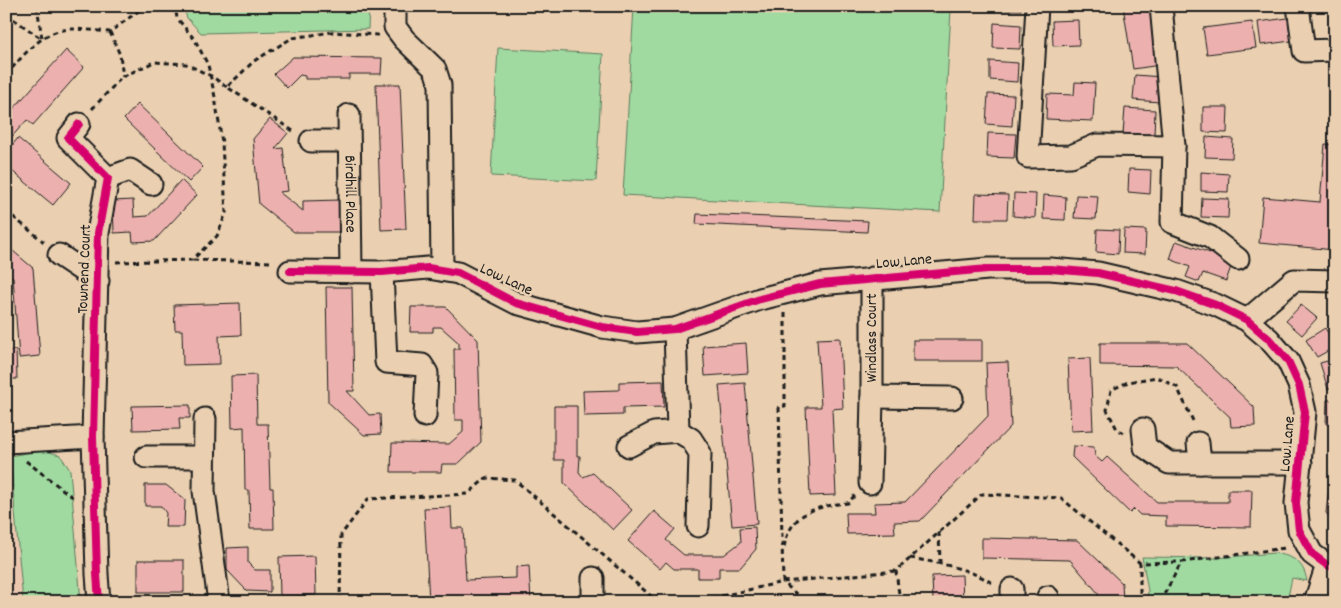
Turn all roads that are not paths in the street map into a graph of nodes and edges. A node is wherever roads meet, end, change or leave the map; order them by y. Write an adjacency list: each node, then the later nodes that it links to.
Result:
1 (395, 6): 15 (street)
2 (1036, 6): 10 (street)
3 (1161, 6): 10 (street)
4 (1298, 6): 5 (street)
5 (1335, 50)
6 (349, 115): 9 (street, Birdhill Place)
7 (79, 124): 11 (street)
8 (311, 141): 9 (street)
9 (349, 141): 18 (street, Birdhill Place)
10 (1174, 146): 14 (street)
11 (108, 178): 12 (street); 16 (street, Townend Court)
12 (150, 184)
13 (59, 255): 16 (street)
14 (1238, 259)
15 (442, 270): 19 (street, Low Lane); 23 (street, Low Lane)
16 (98, 271): 29 (street, Townend Court)
17 (290, 272): 18 (street, Low Lane)
18 (351, 272): 19 (street, Low Lane)
19 (382, 272): 26 (street)
20 (872, 278): 22 (street, Low Lane); 23 (street, Low Lane); 24 (street, Windlass Court)
21 (1335, 280): 22 (street)
22 (1247, 320): 35 (street, Low Lane)
23 (675, 329): 28 (street)
24 (872, 397): 25 (street, Windlass Court); 36 (street, Windlass Court)
25 (952, 398)
26 (425, 416)
27 (205, 420): 33 (street)
28 (678, 431): 31 (street); 37 (street)
29 (94, 437): 32 (street); 40 (street, Townend Court)
30 (1144, 438): 35 (street)
31 (629, 446)
32 (14, 450)
33 (204, 456): 34 (street); 41 (street)
34 (146, 457)
35 (1300, 463): 38 (street, Low Lane)
36 (870, 483)
37 (698, 526)
38 (1331, 567): 43 (street)
39 (593, 578): 42 (street)
40 (99, 602)
41 (219, 602)
42 (593, 602)
43 (1315, 602)

